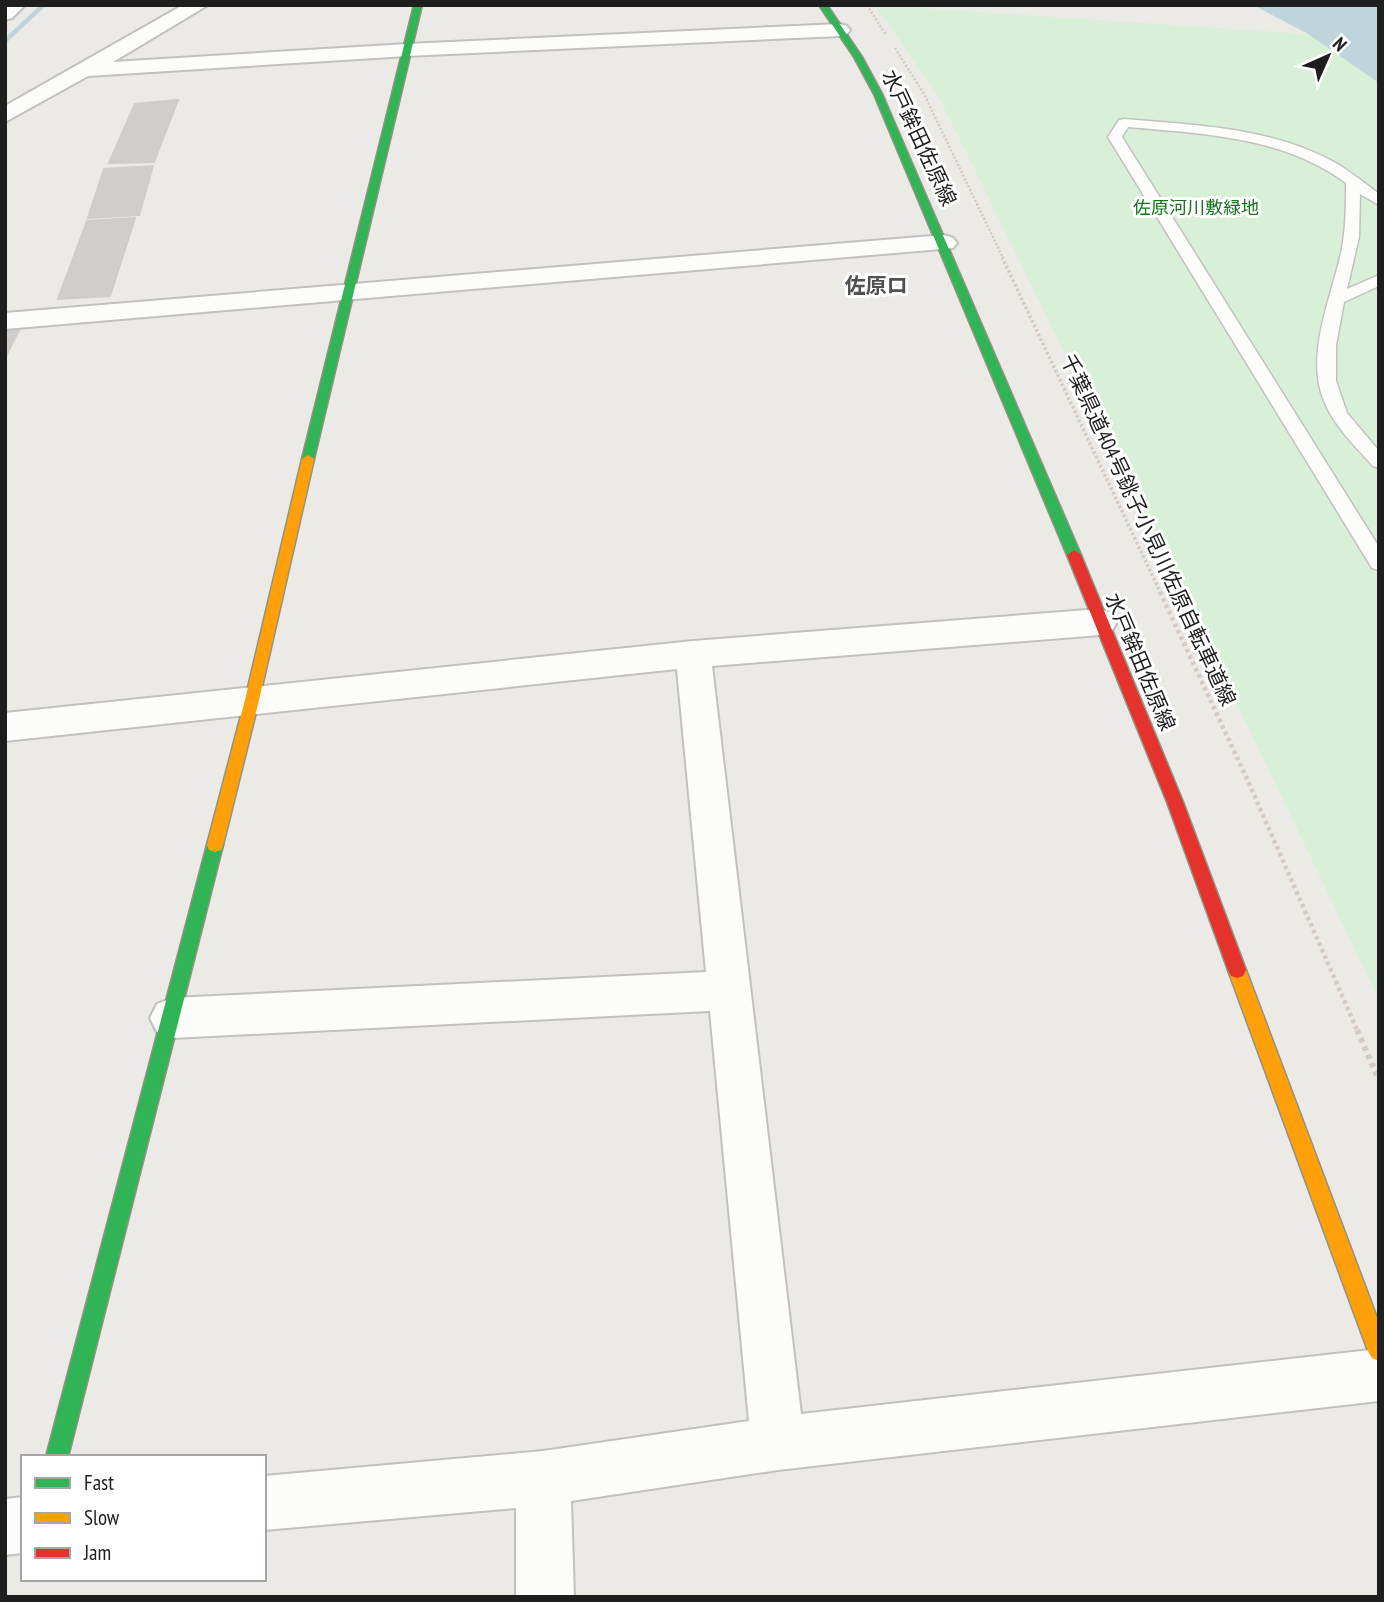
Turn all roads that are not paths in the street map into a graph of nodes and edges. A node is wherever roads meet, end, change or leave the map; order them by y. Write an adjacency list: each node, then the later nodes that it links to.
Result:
1 (15, 5): 5 (street)
2 (198, 5): 8 (street)
3 (418, 5): 7 (street)
4 (823, 5): 6 (street, 水戸鉾田佐原線)
5 (5, 14)
6 (840, 30): 7 (street); 12 (street, 水戸鉾田佐原線)
7 (407, 50): 8 (street); 14 (street)
8 (87, 70): 9 (street)
9 (5, 115)
10 (1353, 181): 11 (lane); 15 (lane); 18 (lane)
11 (1379, 201)
12 (944, 243): 14 (street); 19 (street, 水戸鉾田佐原線)
13 (1379, 280): 15 (lane)
14 (346, 293): 16 (street); 21 (street)
15 (1338, 299): 17 (lane)
16 (5, 321)
17 (1379, 462)
18 (1379, 563)
19 (1100, 622): 20 (street); 25 (street, 水戸鉾田佐原線)
20 (693, 654): 21 (street); 23 (street)
21 (252, 700): 22 (street); 24 (street)
22 (5, 727)
23 (729, 989): 24 (street); 27 (street)
24 (172, 1018): 28 (street)
25 (1379, 1351)
26 (1379, 1375): 27 (street)
27 (778, 1443): 29 (street)
28 (58, 1455)
29 (543, 1478): 30 (street); 31 (street)
30 (266, 1503)
31 (545, 1597)

